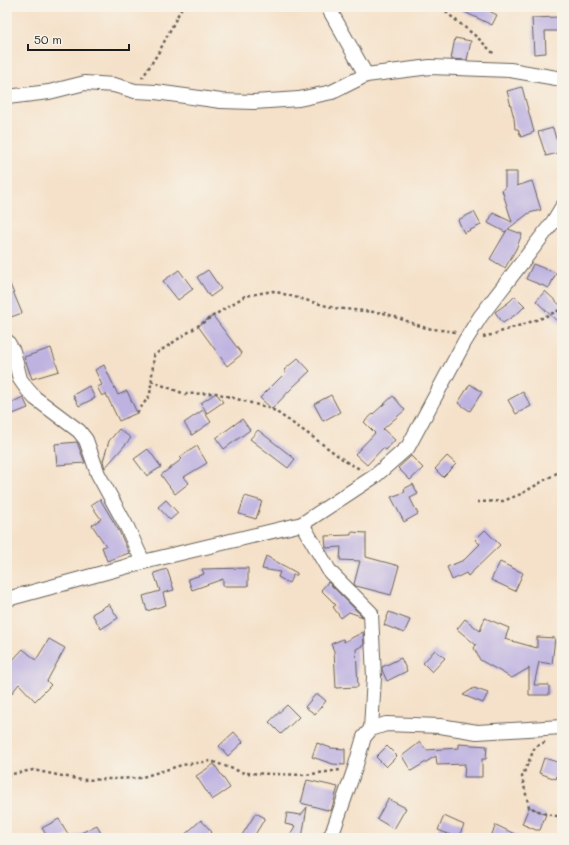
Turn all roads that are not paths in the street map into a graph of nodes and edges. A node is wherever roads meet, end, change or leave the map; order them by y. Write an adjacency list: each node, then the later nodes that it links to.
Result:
1 (328, 7): 2 (street)
2 (366, 75): 3 (street); 4 (street)
3 (562, 79)
4 (7, 97)
5 (562, 207): 7 (street)
6 (7, 341): 8 (street)
7 (302, 524): 8 (street); 11 (street)
8 (142, 562): 9 (street)
9 (7, 600)
10 (562, 727): 11 (street)
11 (371, 729): 12 (street)
12 (328, 838)

